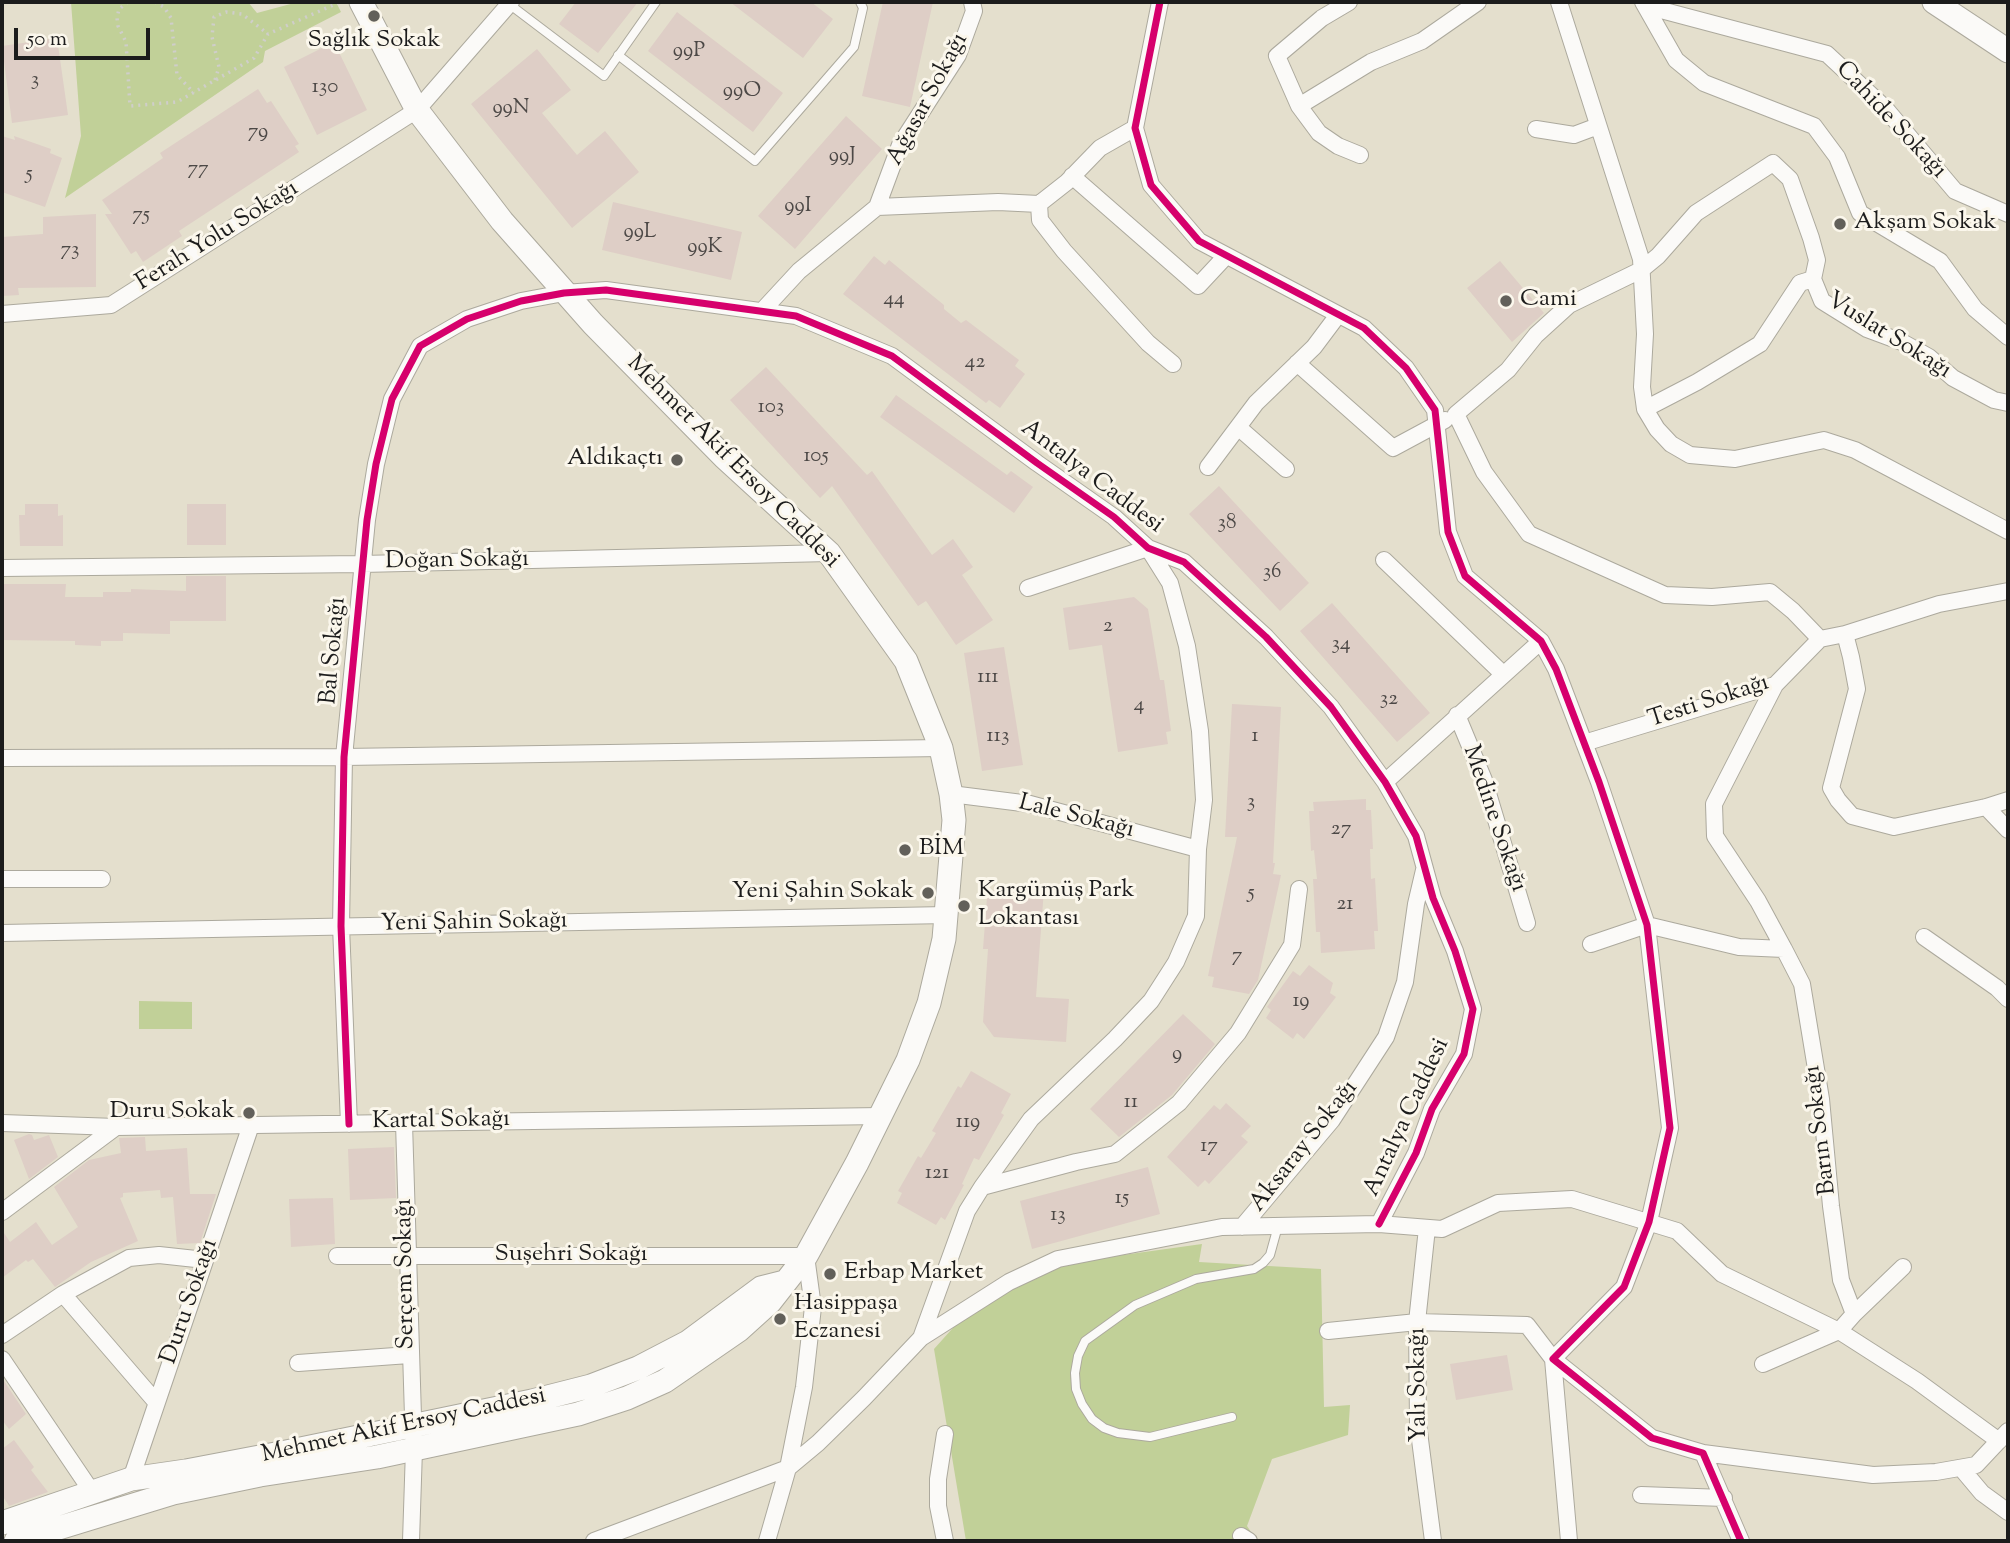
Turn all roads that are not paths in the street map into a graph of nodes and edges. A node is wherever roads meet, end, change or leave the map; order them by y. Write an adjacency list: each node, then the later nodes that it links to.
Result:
1 (361, 2): 16 (main road, Mehmet Akif Ersoy Caddesi)
2 (656, 2): 14 (lane)
3 (860, 2): 14 (lane)
4 (972, 2): 23 (street, Ağasar Sokağı)
5 (1160, 2): 18 (street)
6 (1349, 2): 15 (street)
7 (1478, 2): 15 (street)
8 (1559, 2): 17 (street)
9 (1934, 2): 12 (main road)
10 (510, 3): 14 (lane); 16 (street, Ferah Yolu Sokağı)
11 (1644, 4): 24 (street, Cahide Sokağı); 32 (street)
12 (1962, 9): 13 (main road)
13 (2008, 51)
14 (618, 55)
15 (1299, 106): 20 (street)
16 (417, 110): 28 (main road, Mehmet Akif Ersoy Caddesi); 30 (street, Ferah Yolu Sokağı)
17 (1598, 126): 19 (street); 26 (street)
18 (1135, 128): 21 (street); 25 (street)
19 (1536, 129)
20 (1360, 155)
21 (1072, 176): 22 (street); 25 (street)
22 (1039, 204): 23 (street, Ağasar Sokağı); 34 (street)
23 (877, 207): 29 (street)
24 (2008, 214)
25 (1226, 256): 31 (street)
26 (1641, 270): 27 (street); 36 (street); 37 (street)
27 (1813, 279): 35 (street, Vuslat Sokağı); 36 (street)
28 (564, 293): 29 (street, Antalya Caddesi); 44 (main road, Mehmet Akif Ersoy Caddesi); 46 (street, Bal Sokağı)
29 (762, 311): 43 (street, Antalya Caddesi)
30 (2, 314)
31 (1338, 315): 33 (street); 38 (street)
32 (2008, 337)
33 (1297, 363): 38 (street); 39 (street)
34 (1172, 365)
35 (2008, 403)
36 (1645, 409): 42 (street)
37 (1456, 414): 38 (street); 51 (street)
38 (1437, 424): 52 (street)
39 (1238, 427): 40 (street); 41 (street)
40 (1208, 467)
41 (1286, 469)
42 (2008, 531)
43 (1148, 548): 48 (street); 60 (street, Antalya Caddesi); 65 (street)
44 (829, 553): 46 (street, Doğan Sokağı); 57 (main road, Mehmet Akif Ersoy Caddesi)
45 (1384, 560): 53 (street)
46 (362, 564): 47 (street, Doğan Sokağı); 58 (street, Bal Sokağı)
47 (2, 568)
48 (1028, 588)
49 (2008, 591): 50 (street)
50 (1845, 634): 51 (street); 63 (street)
51 (1820, 639): 54 (street, Testi Sokağı)
52 (1541, 641): 53 (street); 56 (street)
53 (1503, 674): 55 (street)
54 (1775, 685): 56 (street, Testi Sokağı); 77 (street, Barın Sokağı)
55 (1457, 715): 60 (street); 71 (street, Medine Sokağı)
56 (1584, 743): 72 (street)
57 (941, 748): 58 (street); 61 (main road, Mehmet Akif Ersoy Caddesi)
58 (344, 757): 59 (street); 73 (street, Bal Sokağı)
59 (2, 758)
60 (1385, 782): 66 (street, Antalya Caddesi)
61 (951, 794): 65 (street, Lale Sokağı); 70 (main road, Mehmet Akif Ersoy Caddesi)
62 (2008, 800): 63 (street)
63 (1986, 807): 64 (street)
64 (2008, 830)
65 (1198, 849): 85 (street)
66 (1424, 868): 88 (street, Antalya Caddesi); 90 (street, Aksaray Sokağı)
67 (2, 879): 68 (street)
68 (102, 879)
69 (1299, 889): 85 (street)
70 (947, 915): 73 (street, Yeni Şahin Sokağı); 79 (main road, Mehmet Akif Ersoy Caddesi)
71 (1527, 923)
72 (1647, 925): 76 (street); 77 (street); 87 (street)
73 (341, 926): 74 (street, Yeni Şahin Sokağı); 82 (street, Bal Sokağı)
74 (2, 933)
75 (1924, 937): 78 (street)
76 (1591, 944)
77 (1784, 949): 99 (street, Barın Sokağı)
78 (2008, 999)
79 (881, 1116): 81 (street, Kartal Sokağı); 94 (main road, Mehmet Akif Ersoy Caddesi)
80 (2, 1123): 84 (street, Kartal Sokağı)
81 (404, 1123): 82 (street, Kartal Sokağı); 93 (street, Serçem Sokağı)
82 (349, 1124): 83 (street, Kartal Sokağı)
83 (251, 1125): 84 (street, Kartal Sokağı); 95 (street, Duru Sokağı)
84 (117, 1127): 86 (street)
85 (982, 1187): 104 (street)
86 (2, 1212)
87 (1649, 1222): 91 (street); 102 (street); 107 (street)
88 (1379, 1224): 89 (street); 91 (street)
89 (1278, 1226): 90 (street); 111 (lane)
90 (1242, 1227): 104 (street)
91 (1427, 1228): 100 (street, Yalı Sokağı)
92 (337, 1256): 93 (street, Suşehri Sokağı)
93 (407, 1256): 94 (street, Suşehri Sokağı); 105 (street, Serçem Sokağı)
94 (806, 1256): 97 (main road, Mehmet Akif Ersoy Caddesi); 117 (street)
95 (205, 1260): 98 (street); 110 (street, Duru Sokağı)
96 (1903, 1267): 99 (street)
97 (785, 1282): 112 (main road, Mehmet Akif Ersoy Caddesi); 115 (main road, Mehmet Akif Ersoy Caddesi)
98 (63, 1294): 103 (street); 110 (street)
99 (1854, 1314): 102 (street)
100 (1418, 1322): 101 (street); 107 (street); 129 (street, Yalı Sokağı)
101 (1328, 1331)
102 (1839, 1331): 109 (street); 114 (street)
103 (2, 1335)
104 (921, 1338): 117 (street)
105 (410, 1356): 108 (street); 112 (street, Serçem Sokağı)
106 (2, 1359): 120 (street)
107 (1553, 1359): 116 (street); 130 (street)
108 (298, 1363)
109 (1763, 1364)
110 (156, 1402): 119 (street, Duru Sokağı)
111 (1232, 1417)
112 (411, 1425): 115 (street, Serçem Sokağı); 119 (main road, Mehmet Akif Ersoy Caddesi)
113 (944, 1434): 128 (street)
114 (2004, 1436): 118 (street)
115 (414, 1449): 124 (main road, Mehmet Akif Ersoy Caddesi); 125 (street, Serçem Sokağı)
116 (1703, 1453): 118 (street); 122 (street)
117 (788, 1468): 126 (street); 127 (street)
118 (1961, 1468): 123 (street)
119 (131, 1479): 120 (main road, Mehmet Akif Ersoy Caddesi)
120 (92, 1492): 124 (main road, Mehmet Akif Ersoy Caddesi)
121 (1641, 1495): 122 (street)
122 (1724, 1498): 131 (street)
123 (2008, 1512)
124 (7, 1523)
125 (411, 1541)
126 (594, 1541)
127 (767, 1541)
128 (945, 1541)
129 (1433, 1541)
130 (1569, 1541)
131 (1741, 1541)

